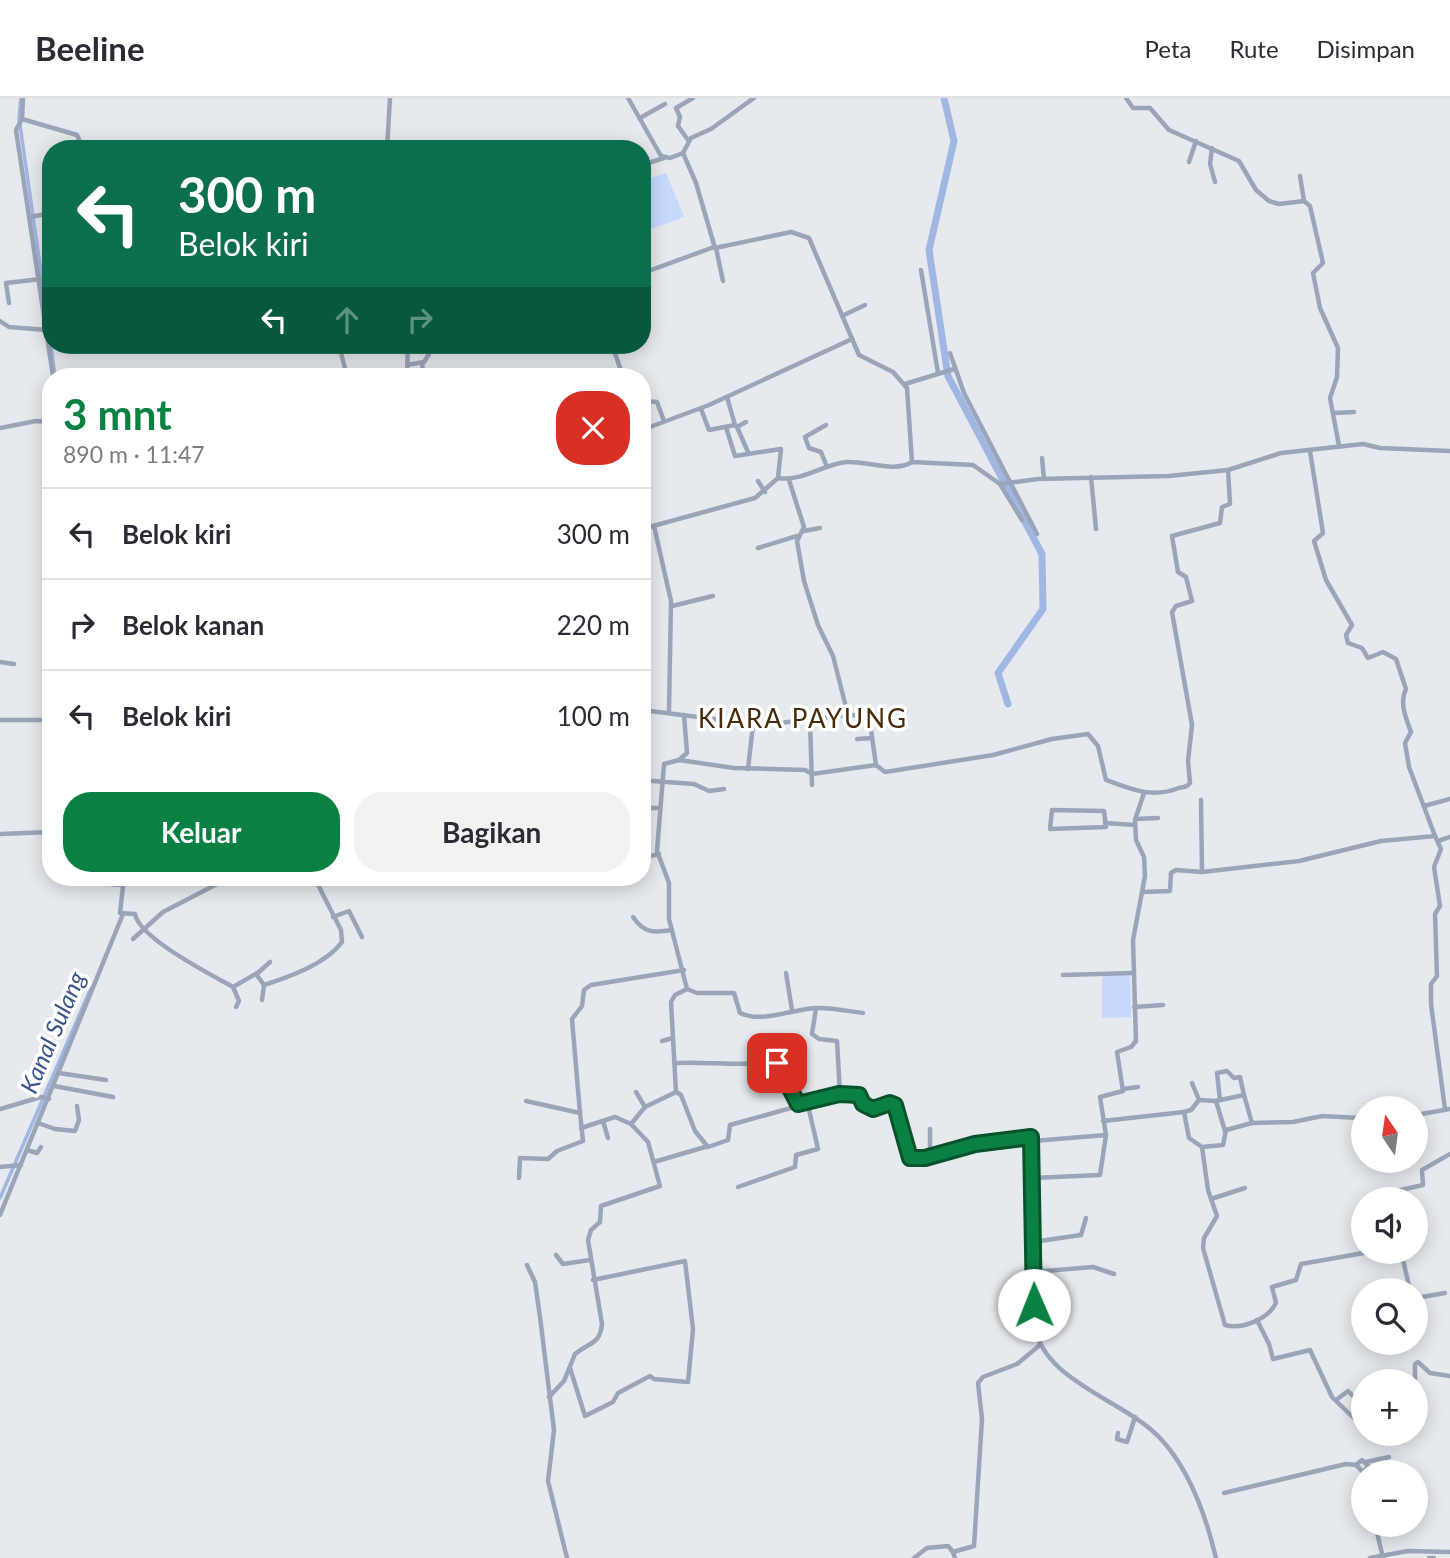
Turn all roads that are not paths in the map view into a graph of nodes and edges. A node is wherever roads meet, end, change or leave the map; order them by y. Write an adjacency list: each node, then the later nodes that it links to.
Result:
1 (23, 98): 9 (street)
2 (390, 98): 11 (street)
3 (628, 98): 8 (street)
4 (693, 98): 12 (street)
5 (754, 98): 12 (street)
6 (1126, 98): 13 (street)
7 (665, 104): 8 (street)
8 (640, 118): 16 (street)
9 (20, 122): 10 (street); 23 (street)
10 (79, 140)
11 (388, 140)
12 (688, 140): 15 (street)
13 (1196, 141): 14 (street); 18 (street)
14 (1212, 148): 20 (street); 21 (street)
15 (683, 153): 16 (street); 24 (street)
16 (664, 158): 17 (street)
17 (651, 162)
18 (1189, 162)
19 (1300, 176): 21 (street)
20 (1215, 182)
21 (1304, 201): 49 (street)
22 (42, 214): 23 (street)
23 (33, 216): 27 (street)
24 (715, 248): 25 (street); 28 (street); 32 (street)
25 (651, 270)
26 (921, 270): 43 (street)
27 (41, 279): 29 (street); 30 (street)
28 (723, 281)
29 (42, 288)
30 (9, 303)
31 (865, 305): 32 (street)
32 (842, 316): 35 (street)
33 (0, 321): 34 (street)
34 (42, 330)
35 (852, 339): 44 (street); 45 (street)
36 (950, 352): 42 (street)
37 (408, 354): 40 (street)
38 (429, 354): 39 (street)
39 (422, 363): 40 (street); 41 (street)
40 (407, 365)
41 (423, 368)
42 (953, 369): 43 (street); 71 (street)
43 (938, 373): 44 (street)
44 (905, 384): 63 (street)
45 (727, 397): 47 (street); 56 (street)
46 (651, 402): 51 (street)
47 (701, 409): 51 (street); 55 (street)
48 (1354, 412): 49 (street)
49 (1335, 414): 58 (street)
50 (42, 421): 57 (street)
51 (664, 421): 54 (street)
52 (746, 422): 56 (street)
53 (826, 425): 64 (street)
54 (651, 426)
55 (726, 426): 56 (street); 61 (street)
56 (736, 426): 61 (street)
57 (0, 428)
58 (1339, 446): 59 (street); 60 (street)
59 (1310, 450): 65 (street); 109 (street)
60 (1450, 452)
61 (748, 453): 67 (street)
62 (1042, 458): 68 (street)
63 (912, 462): 64 (street); 71 (street)
64 (827, 467): 69 (street)
65 (1228, 470): 66 (street); 106 (street)
66 (1091, 477): 68 (street); 77 (street)
67 (778, 478): 69 (street); 72 (street)
68 (1044, 478): 71 (street)
69 (789, 480): 78 (street)
70 (758, 481): 72 (street)
71 (1004, 482): 73 (street); 79 (street)
72 (765, 492): 74 (street)
73 (1021, 520)
74 (654, 526): 75 (street); 83 (street)
75 (651, 527)
76 (820, 528): 78 (street)
77 (1096, 529)
78 (804, 531): 80 (street)
79 (1037, 534)
80 (798, 536): 81 (street); 90 (street)
81 (758, 548)
82 (713, 596): 83 (street)
83 (672, 607): 87 (street)
84 (0, 662): 85 (street)
85 (14, 664)
86 (651, 710): 87 (street)
87 (669, 711): 89 (street)
88 (906, 711): 91 (street)
89 (684, 715): 95 (street); 98 (street)
90 (848, 715): 91 (street); 94 (street)
91 (869, 716): 96 (street)
92 (42, 719): 93 (street)
93 (0, 720)
94 (810, 721): 95 (street); 101 (street)
95 (752, 724): 100 (street)
96 (872, 738): 97 (street); 99 (street)
97 (857, 739)
98 (679, 760): 100 (street); 103 (street)
99 (876, 765): 101 (street); 106 (street)
100 (748, 769): 101 (street)
101 (812, 774): 104 (street)
102 (653, 781): 103 (street)
103 (662, 782): 105 (street); 111 (street)
104 (812, 785)
105 (724, 789)
106 (1144, 793): 112 (street)
107 (1450, 799): 109 (street)
108 (1201, 800): 122 (street)
109 (1424, 806): 119 (street)
110 (651, 808): 111 (street)
111 (660, 808): 120 (street)
112 (1136, 817): 113 (street); 115 (street)
113 (1158, 818)
114 (1105, 823): 114 (street); 115 (street)
115 (1135, 825): 126 (street)
116 (42, 832): 117 (street)
117 (0, 834)
118 (1450, 837): 119 (street)
119 (1437, 838): 122 (street); 173 (street)
120 (659, 854): 121 (street); 131 (street)
121 (651, 856)
122 (1202, 872): 126 (street)
123 (123, 886): 127 (street)
124 (213, 886): 130 (street)
125 (318, 886): 128 (street)
126 (1143, 892): 138 (street)
127 (121, 913): 130 (street); 153 (street)
128 (333, 917): 132 (street); 140 (street)
129 (633, 917): 131 (street)
130 (146, 927): 133 (street); 141 (street)
131 (672, 930): 135 (street)
132 (362, 937)
133 (133, 939)
134 (270, 962): 137 (street)
135 (684, 971): 142 (street); 175 (street)
136 (786, 973): 148 (street)
137 (256, 974): 140 (street); 141 (street)
138 (1133, 974): 139 (street); 146 (street)
139 (1063, 975)
140 (264, 985): 143 (street)
141 (233, 987): 145 (street)
142 (687, 989): 148 (street); 150 (street)
143 (261, 1000)
144 (1163, 1005): 146 (street)
145 (236, 1006)
146 (1134, 1007): 158 (street)
147 (816, 1008): 148 (street); 149 (street); 161 (street)
148 (792, 1010)
149 (863, 1013)
150 (673, 1038): 151 (street); 152 (street)
151 (662, 1041)
152 (675, 1063): 160 (street); 169 (street)
153 (59, 1073): 154 (street); 156 (street)
154 (106, 1080)
155 (1192, 1083): 165 (street)
156 (54, 1086): 163 (street); 164 (street)
157 (1138, 1087): 158 (street)
158 (1123, 1089): 179 (street)
159 (636, 1092): 171 (street)
160 (676, 1092): 171 (street); 190 (street)
161 (839, 1094): 167 (street); 194 (street)
162 (1244, 1095): 168 (street); 168 (street); 181 (street)
163 (113, 1097)
164 (48, 1098): 172 (street); 180 (street)
165 (1199, 1100): 168 (street); 174 (street)
166 (526, 1101): 175 (street)
167 (807, 1101): 169 (street); 200 (street)
168 (1218, 1101): 185 (street)
169 (798, 1104): 190 (street)
170 (77, 1106): 180 (street)
171 (645, 1107): 182 (street)
172 (0, 1109)
173 (1447, 1109): 176 (street)
174 (1184, 1112): 179 (street); 191 (street)
175 (580, 1113): 183 (street)
176 (1428, 1113)
177 (1351, 1117): 181 (street)
178 (603, 1121): 182 (street); 183 (street); 187 (street)
179 (1103, 1121): 186 (street)
180 (38, 1123): 192 (street)
181 (1252, 1123): 185 (street)
182 (631, 1124): 195 (street)
183 (581, 1128): 198 (street)
184 (930, 1129): 194 (street)
185 (1225, 1131): 191 (street)
186 (1106, 1135): 188 (street); 199 (street)
187 (608, 1138)
188 (1033, 1141): 194 (street); 199 (street)
189 (41, 1147): 192 (street)
190 (705, 1147): 195 (street)
191 (1202, 1147): 203 (street)
192 (27, 1150): 196 (street)
193 (1450, 1154): 201 (street)
194 (925, 1158)
195 (654, 1161): 209 (street)
196 (17, 1165): 197 (street); 204 (street)
197 (0, 1167)
198 (519, 1178)
199 (1033, 1178): 206 (street)
200 (738, 1187)
201 (1414, 1187)
202 (1245, 1188): 203 (street)
203 (1211, 1199): 216 (street)
204 (0, 1215)
205 (1086, 1218): 206 (street)
206 (1033, 1242): 211 (street)
207 (556, 1255): 209 (street)
208 (1351, 1256): 216 (street)
209 (590, 1260): 213 (street)
210 (527, 1265): 222 (street)
211 (1033, 1272): 212 (street); 217 (street)
212 (1114, 1274)
213 (593, 1280): 218 (street); 218 (street)
214 (1445, 1293): 215 (street)
215 (1428, 1296)
216 (1257, 1320): 223 (street)
217 (1040, 1345): 225 (street); 233 (street)
218 (570, 1368): 222 (street)
219 (1428, 1371): 220 (street)
220 (1450, 1376)
221 (1351, 1394): 223 (street)
222 (549, 1397): 236 (street)
223 (1336, 1401): 224 (street)
224 (1351, 1415)
225 (1135, 1417): 226 (street); 238 (street)
226 (1118, 1433)
227 (1389, 1457): 228 (street)
228 (1375, 1460)
229 (1351, 1464): 230 (street)
230 (1224, 1493)
231 (1378, 1537): 234 (street)
232 (1450, 1552): 234 (street)
233 (954, 1555): 237 (street)
234 (1382, 1556): 235 (street)
235 (1369, 1557)
236 (567, 1558)
237 (914, 1558)
238 (1216, 1558)

